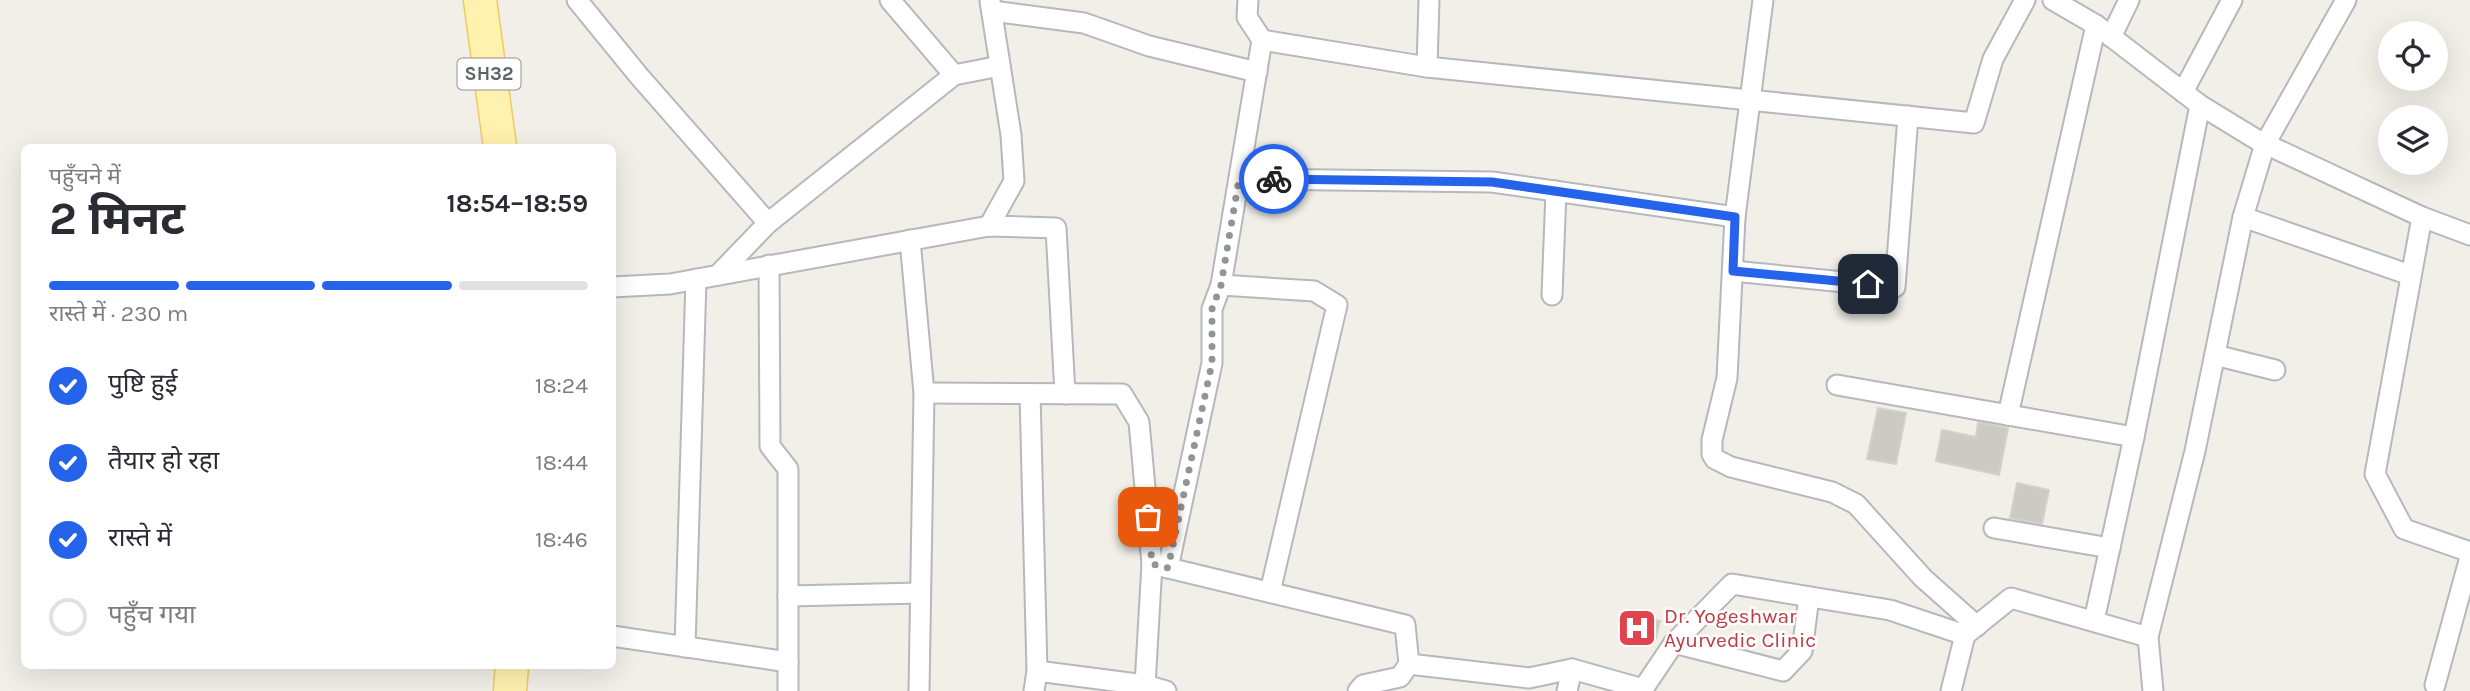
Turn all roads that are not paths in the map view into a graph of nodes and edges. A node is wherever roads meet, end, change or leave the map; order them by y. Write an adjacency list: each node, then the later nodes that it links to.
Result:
1 (480, 0): 23 (main road, SH32)
2 (577, 0): 30 (street)
3 (890, 0): 18 (street)
4 (1248, 0): 14 (street)
5 (1429, 0): 16 (street)
6 (1763, 0): 20 (street)
7 (2025, 0): 22 (street)
8 (2053, 0): 13 (street)
9 (2129, 0): 13 (street)
10 (2232, 0): 19 (street)
11 (2346, 0): 24 (street)
12 (991, 5): 15 (street); 17 (street)
13 (2104, 31): 19 (street); 48 (street)
14 (1262, 40): 16 (street); 17 (street)
15 (1000, 66): 18 (street); 31 (street)
16 (1427, 67): 20 (street)
17 (1257, 72): 25 (street)
18 (954, 75): 30 (street)
19 (2183, 92): 21 (street)
20 (1749, 99): 22 (street); 27 (street)
21 (2200, 105): 24 (street); 49 (street)
22 (1908, 116): 35 (street)
23 (500, 144)
24 (2265, 144): 28 (street); 29 (street)
25 (1239, 179): 26 (street); 39 (street)
26 (1556, 191): 27 (street); 41 (street)
27 (1735, 217): 35 (street)
28 (2243, 217): 37 (street); 42 (street)
29 (2422, 217): 32 (street); 37 (street)
30 (768, 223): 36 (street)
31 (989, 226): 33 (street); 47 (street)
32 (2470, 235)
33 (910, 240): 34 (street); 45 (street)
34 (769, 265): 36 (street); 56 (street)
35 (1733, 271): 59 (street)
36 (718, 275): 38 (street)
37 (2410, 275): 52 (street)
38 (696, 279): 40 (street); 63 (street)
39 (1221, 285): 53 (street); 54 (street)
40 (616, 287)
41 (1552, 295)
42 (2215, 355): 43 (street); 61 (street)
43 (2275, 370)
44 (1837, 385): 48 (street)
45 (924, 393): 46 (street); 55 (street)
46 (1030, 394): 47 (street); 68 (street)
47 (1065, 394): 53 (street)
48 (2008, 415): 49 (street)
49 (2134, 437): 51 (street)
50 (1994, 528): 51 (street)
51 (2110, 548): 58 (street)
52 (2470, 554): 70 (street)
53 (1160, 566): 54 (street); 69 (street)
54 (1270, 592): 65 (street)
55 (920, 593): 56 (street); 74 (street)
56 (788, 596): 64 (street)
57 (1809, 597): 59 (street); 62 (street); 62 (street)
58 (2094, 621): 59 (street); 61 (street)
59 (1971, 630): 79 (street)
60 (616, 637): 63 (street)
61 (2148, 637): 80 (street)
62 (1674, 643): 71 (street)
63 (685, 647): 64 (street)
64 (788, 662): 73 (street)
65 (1409, 664): 67 (street); 77 (street)
66 (512, 669): 72 (main road)
67 (1572, 669): 71 (street); 78 (street)
68 (1037, 671): 69 (street); 75 (street)
69 (1145, 685): 76 (street)
70 (2435, 685)
71 (1643, 690)
72 (510, 691)
73 (788, 691)
74 (919, 691)
75 (1034, 691)
76 (1166, 691)
77 (1358, 691)
78 (1567, 691)
79 (1951, 691)
80 (2152, 691)

